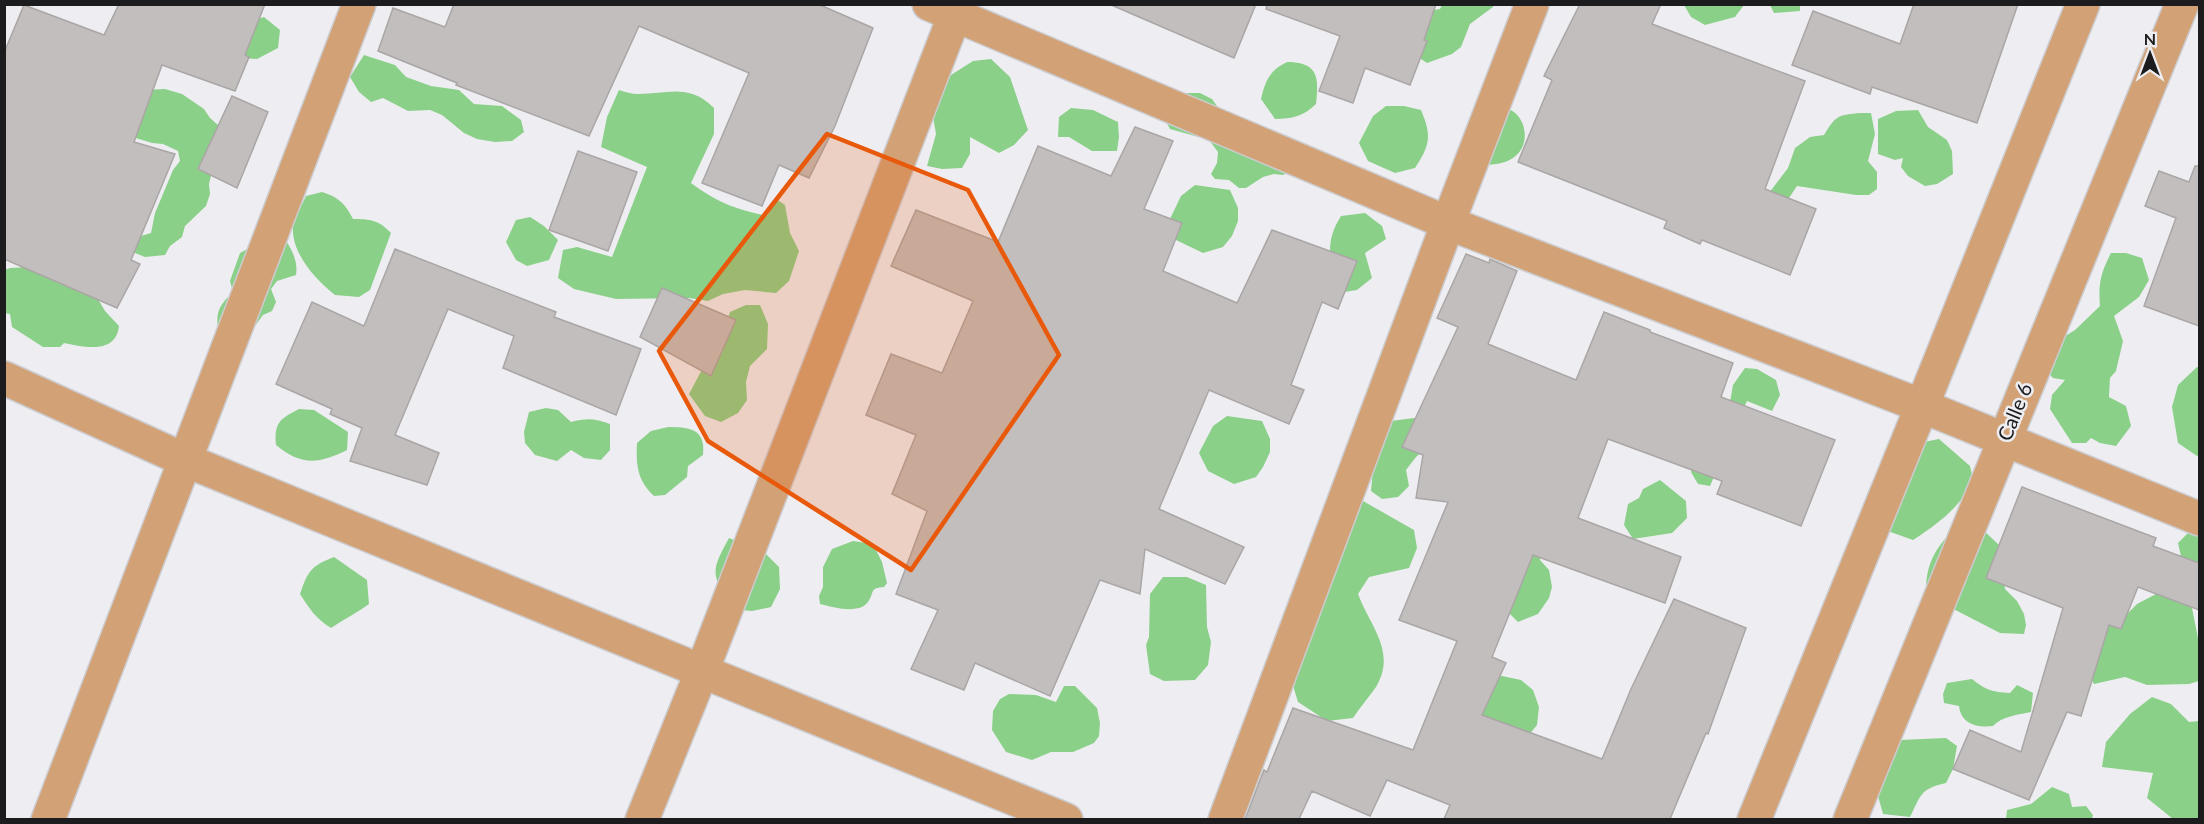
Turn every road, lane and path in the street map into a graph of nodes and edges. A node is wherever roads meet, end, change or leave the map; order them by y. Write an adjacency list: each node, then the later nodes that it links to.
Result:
1 (359, 4): 10 (street)
2 (1532, 4): 6 (street)
3 (2083, 4): 8 (street)
4 (2182, 4): 9 (street, Calle 6)
5 (948, 8): 6 (street); 12 (street)
6 (1448, 223): 8 (street); 16 (street)
7 (4, 378): 10 (street)
8 (1922, 406): 9 (street); 17 (street)
9 (2004, 440): 11 (street); 18 (street, Calle 6)
10 (185, 460): 12 (street); 13 (street)
11 (2199, 519)
12 (702, 671): 14 (street); 15 (street)
13 (48, 819)
14 (642, 819)
15 (1066, 819)
16 (1225, 819)
17 (1754, 819)
18 (1850, 819)

